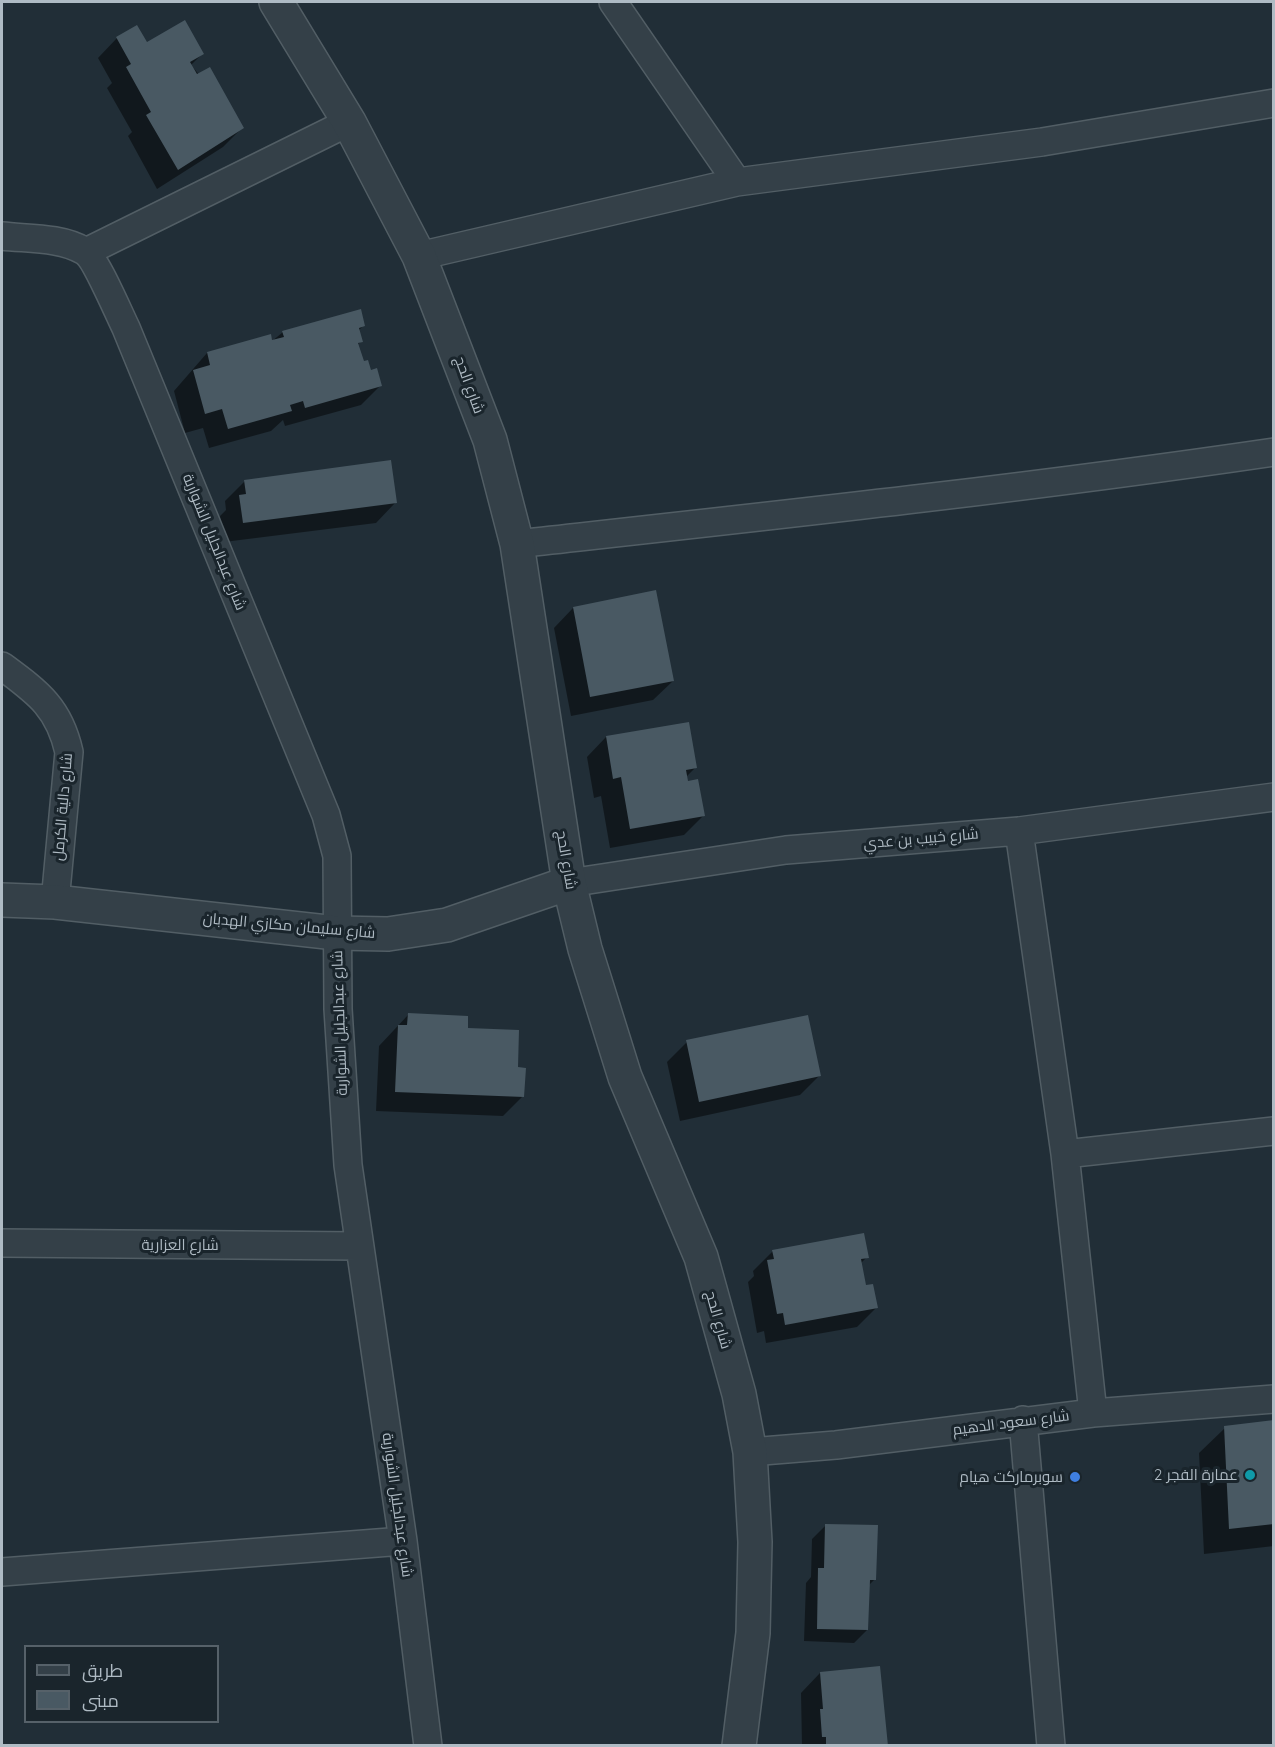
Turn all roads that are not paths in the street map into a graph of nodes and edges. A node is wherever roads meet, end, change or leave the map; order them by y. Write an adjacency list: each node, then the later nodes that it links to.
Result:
1 (276, 2): 4 (street, شارع الحج)
2 (613, 2): 5 (street)
3 (1274, 103): 5 (street)
4 (349, 122): 7 (street); 8 (street, شارع الحج)
5 (737, 182): 8 (street)
6 (2, 236): 7 (street)
7 (86, 252): 17 (street, شارع عبدالجليل الشواربة)
8 (419, 256): 10 (street, شارع الحج)
9 (1274, 452): 10 (street)
10 (517, 544): 14 (street, شارع الحج)
11 (2, 666): 16 (street, شارع دالية الكرمل)
12 (1274, 797): 13 (street, شارع خبيب بن عدي)
13 (1018, 831): 14 (street, شارع خبيب بن عدي); 19 (street)
14 (569, 883): 17 (street, شارع سليمان مكازي الهدبان); 25 (street, شارع الحج)
15 (2, 900): 16 (street, شارع سليمان مكازي الهدبان)
16 (55, 902): 17 (street, شارع سليمان مكازي الهدبان)
17 (336, 933): 21 (street, شارع عبدالجليل الشواربة)
18 (1274, 1131): 19 (street)
19 (1065, 1154): 23 (street)
20 (2, 1243): 21 (street, شارع العزارية)
21 (358, 1246): 26 (street, شارع عبدالجليل الشواربة)
22 (1274, 1400): 23 (street, شارع سعود الدهيم)
23 (1093, 1413): 24 (street, شارع سعود الدهيم)
24 (1023, 1420): 25 (street, شارع سعود الدهيم); 30 (street)
25 (750, 1452): 29 (street, شارع الحج)
26 (403, 1541): 27 (street); 28 (street, شارع عبدالجليل الشواربة)
27 (2, 1572)
28 (428, 1746)
29 (739, 1746)
30 (1052, 1746)

